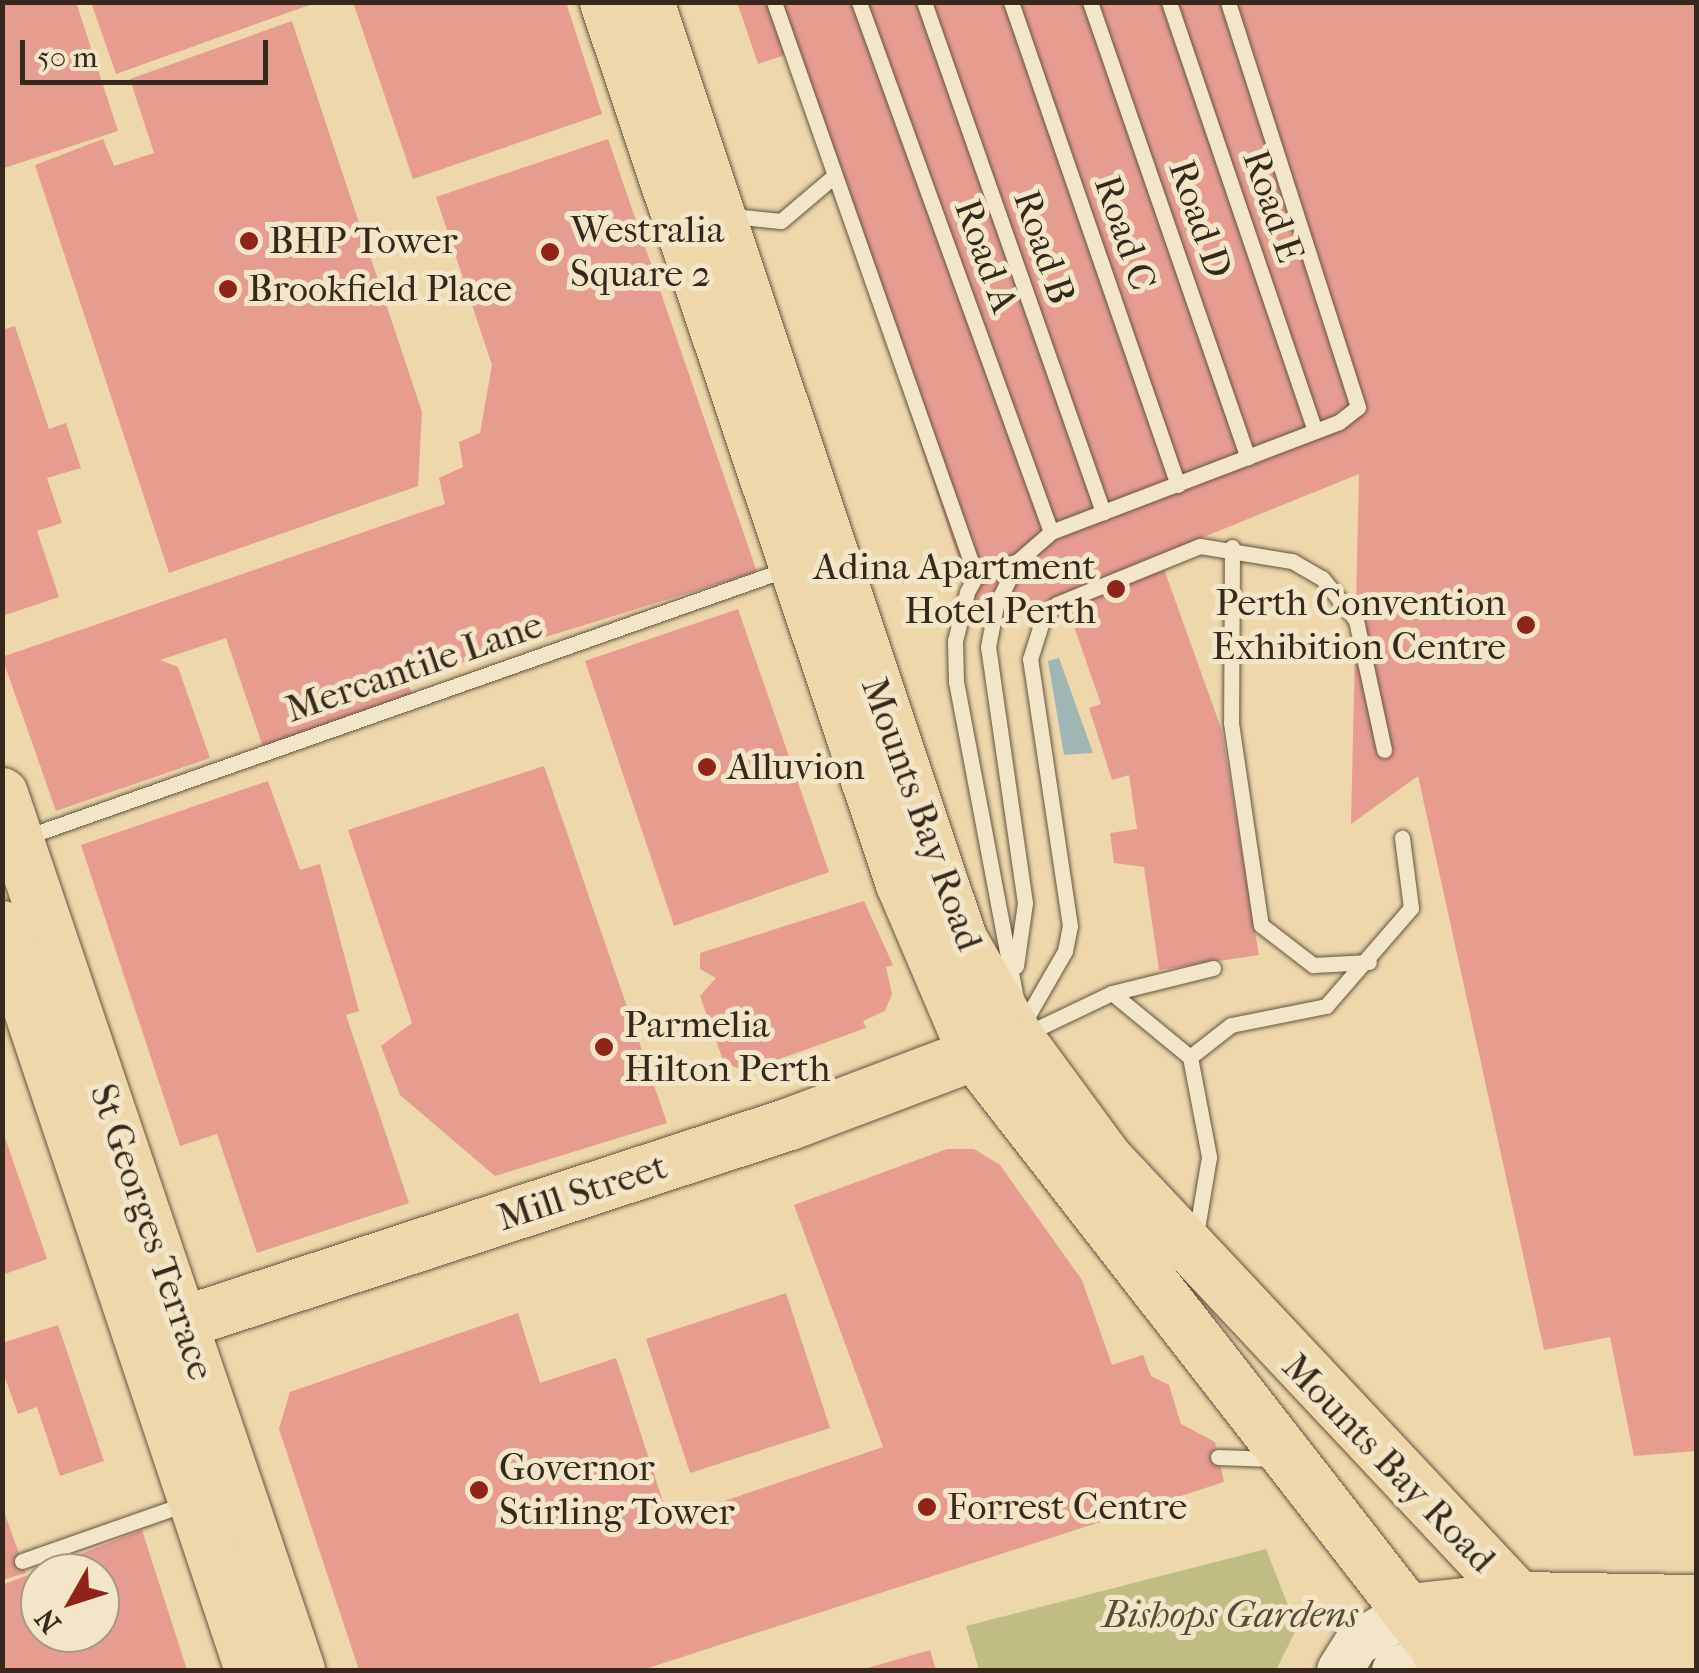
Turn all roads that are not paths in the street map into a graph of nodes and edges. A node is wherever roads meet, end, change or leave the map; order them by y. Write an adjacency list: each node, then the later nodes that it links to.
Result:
1 (606, 2): 18 (main road, Mounts Bay Road)
2 (648, 2): 11 (main road, Mounts Bay Road)
3 (774, 2): 10 (lane)
4 (859, 2): 16 (lane, Road A)
5 (924, 2): 15 (lane, Road B)
6 (1011, 2): 14 (lane, Road C)
7 (1090, 2): 13 (lane, Road D)
8 (1170, 2): 12 (lane, Road E)
9 (1228, 2): 12 (lane)
10 (834, 176): 11 (lane); 20 (lane)
11 (716, 206): 18 (main road, Mounts Bay Road)
12 (1316, 431): 13 (lane)
13 (1248, 457): 14 (lane)
14 (1178, 485): 15 (lane)
15 (1104, 512): 16 (lane)
16 (1051, 532): 19 (lane)
17 (1232, 548): 21 (lane); 25 (lane); 29 (lane)
18 (812, 560): 22 (lane, Mercantile Lane); 29 (main road, Mounts Bay Road)
19 (1018, 561): 20 (lane); 27 (lane)
20 (976, 576): 27 (lane)
21 (1384, 750)
22 (10, 817): 32 (main road, St Georges Terrace)
23 (1402, 838): 25 (lane)
24 (2, 928): 32 (main road, St Georges Terrace)
25 (1370, 962): 30 (lane)
26 (1213, 968): 28 (lane)
27 (1014, 975): 29 (lane)
28 (1112, 994): 29 (lane); 30 (lane)
29 (996, 1046): 31 (main road, Mounts Bay Road); 32 (main road, Mill Street); 34 (main road, Mounts Bay Road)
30 (1190, 1057): 31 (lane)
31 (1194, 1258): 37 (main road, Mounts Bay Road)
32 (163, 1329): 35 (main road, St Georges Terrace); 43 (main road, St Georges Terrace)
33 (1218, 1457): 34 (lane)
34 (1288, 1460): 39 (main road, Mounts Bay Road)
35 (196, 1500): 36 (lane); 42 (main road, St Georges Terrace)
36 (45, 1553)
37 (1520, 1599): 38 (highway); 39 (highway); 41 (main road, Mounts Bay Road)
38 (1696, 1602)
39 (1424, 1651): 41 (highway); 44 (main road)
40 (1696, 1653): 41 (highway)
41 (1573, 1656)
42 (250, 1670)
43 (299, 1670)
44 (1339, 1670)

